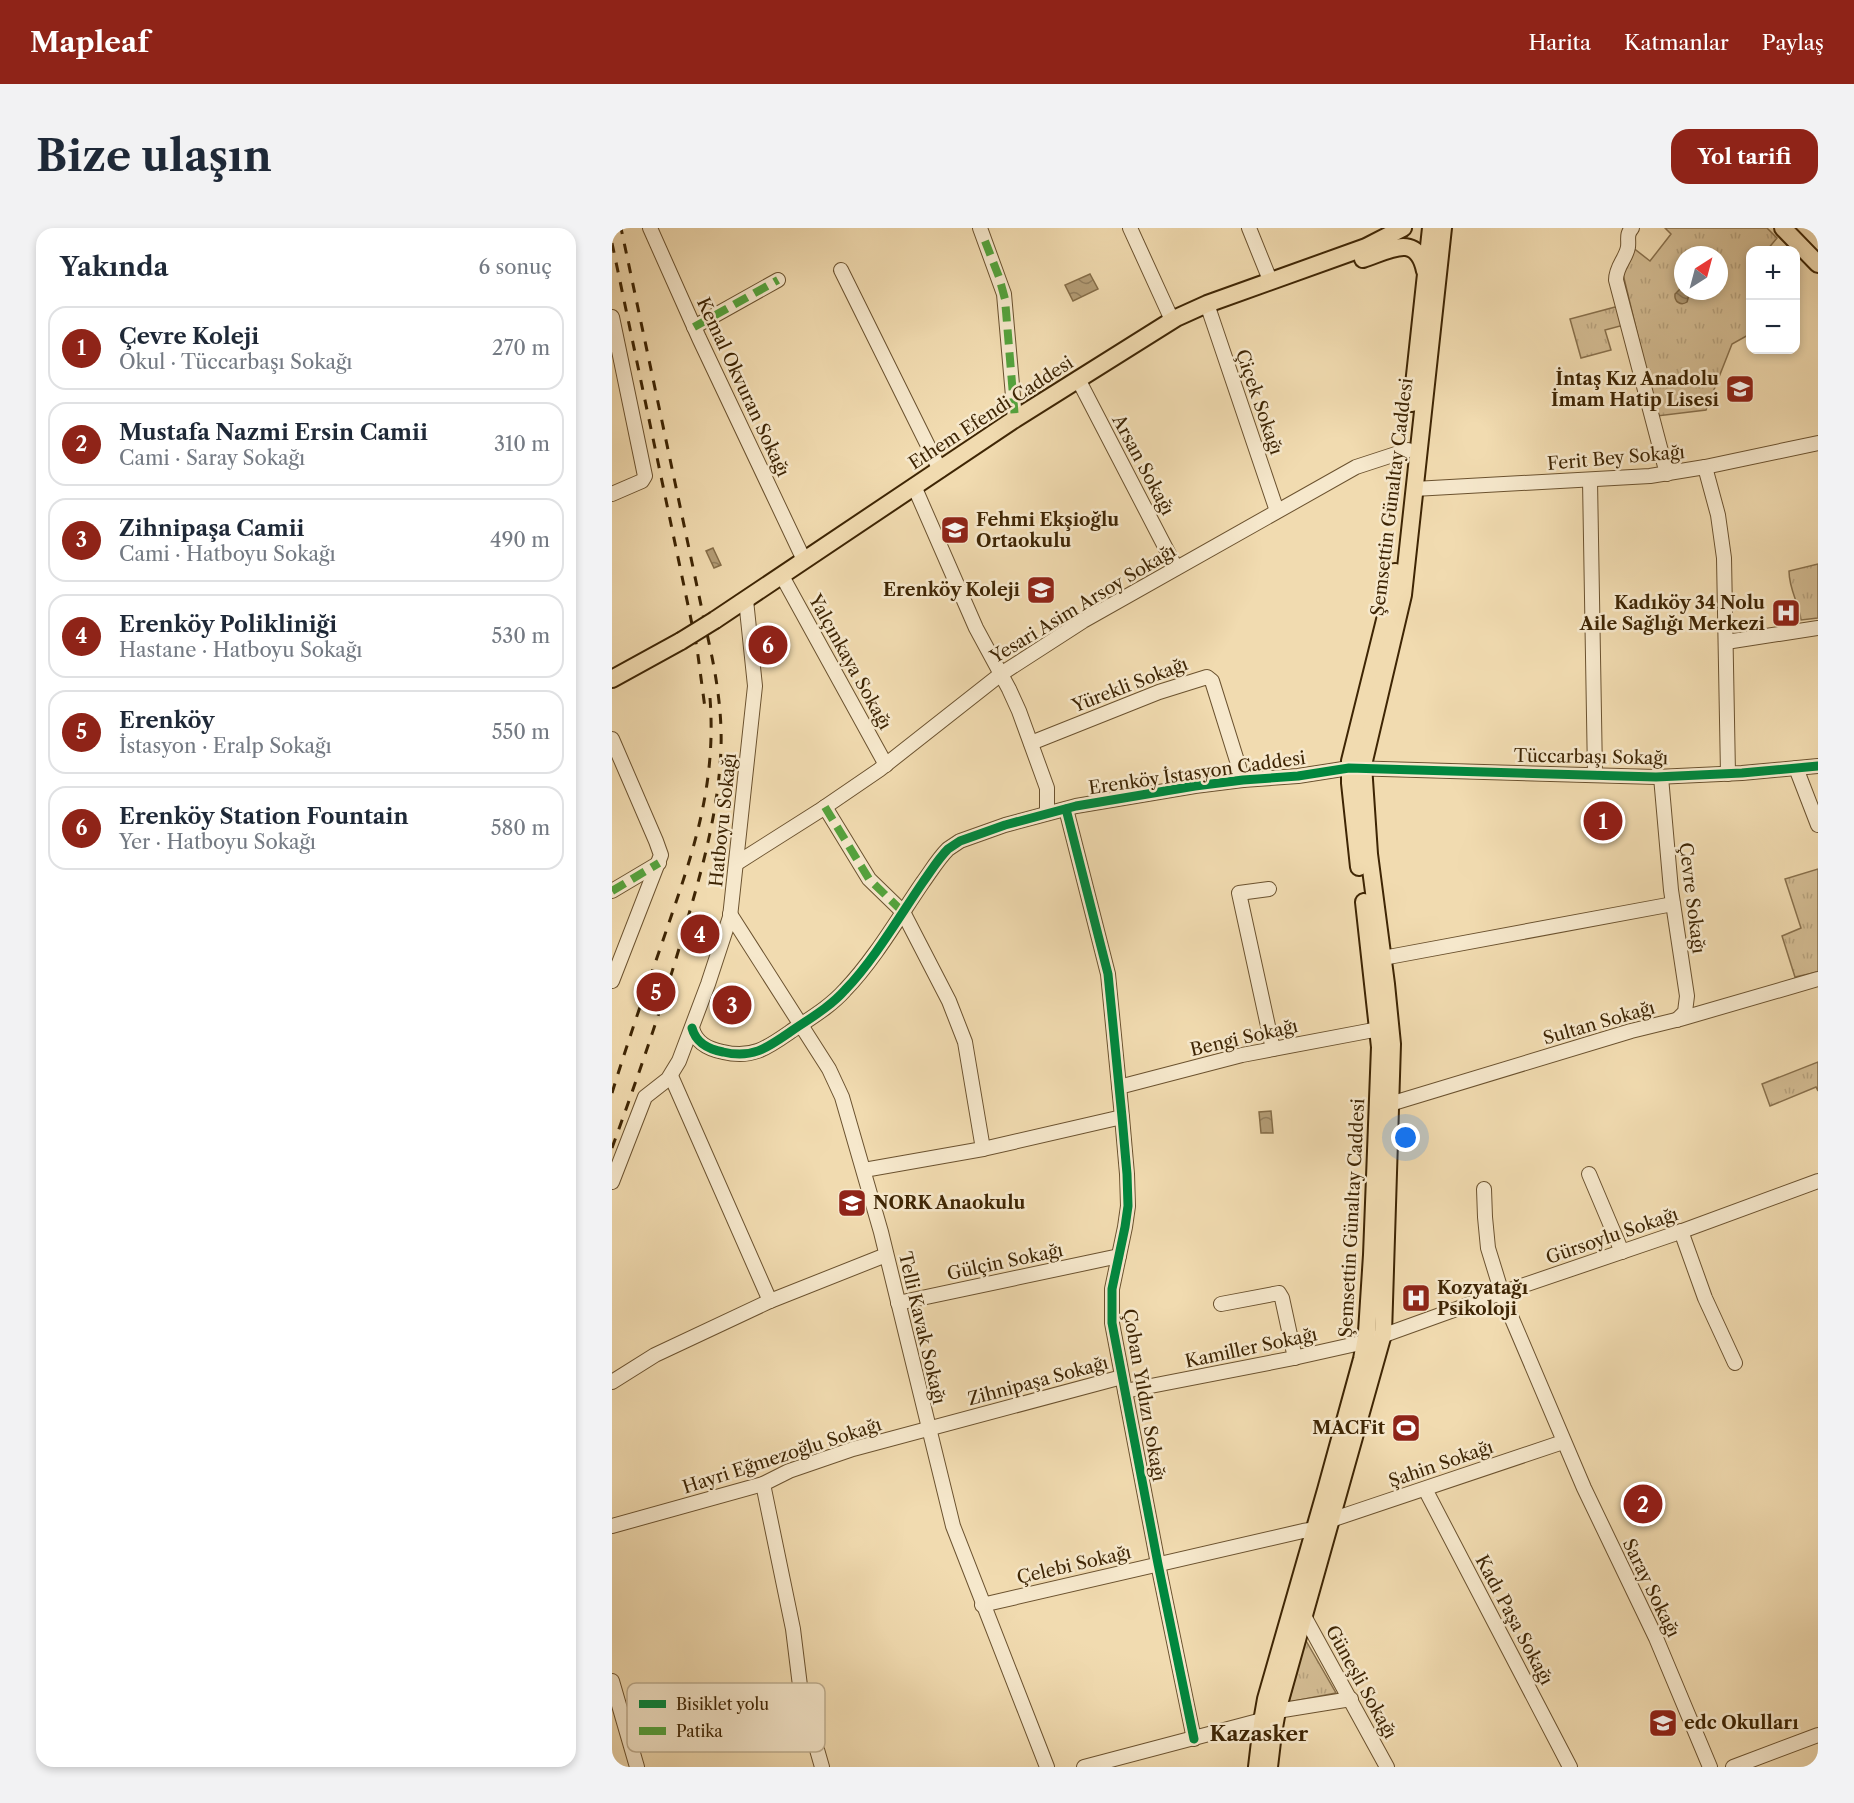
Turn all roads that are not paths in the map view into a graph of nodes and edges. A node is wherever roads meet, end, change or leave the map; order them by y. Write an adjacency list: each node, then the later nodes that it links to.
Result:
1 (650, 228): 20 (street, Kemal Okvuran Sokağı)
2 (980, 228): 22 (street)
3 (1130, 228): 19 (street)
4 (1249, 228): 16 (street)
5 (1403, 228): 16 (main road, Ethem Efendi Caddesi)
6 (1431, 228): 14 (main road, Şemsettin Günaltay Caddesi)
7 (1443, 228): 11 (main road, Şemsettin Günaltay Caddesi)
8 (1450, 228): 11 (main road)
9 (1632, 228): 27 (street)
10 (1784, 228): 12 (main road)
11 (1440, 258): 30 (main road, Şemsettin Günaltay Caddesi)
12 (1818, 264)
13 (841, 270): 26 (street)
14 (1426, 275): 17 (main road); 24 (main road, Şemsettin Günaltay Caddesi)
15 (778, 280): 20 (street)
16 (1270, 280): 17 (main road, Ethem Efendi Caddesi)
17 (1215, 301): 19 (main road, Ethem Efendi Caddesi); 32 (street, Çiçek Sokağı)
18 (612, 317): 31 (street)
19 (1172, 320): 21 (main road, Ethem Efendi Caddesi)
20 (694, 327): 33 (street, Kemal Okvuran Sokağı)
21 (1078, 379): 22 (main road, Ethem Efendi Caddesi); 34 (street, Arsan Sokağı)
22 (1016, 419): 26 (main road, Ethem Efendi Caddesi)
23 (1818, 443): 25 (street, Ferit Bey Sokağı)
24 (1408, 450): 32 (street, Yesari Asim Arsoy Sokağı); 45 (main road, Şemsettin Günaltay Caddesi)
25 (1705, 467): 27 (street, Ferit Bey Sokağı); 38 (street)
26 (940, 470): 29 (main road, Ethem Efendi Caddesi)
27 (1667, 474): 28 (street, Ferit Bey Sokağı)
28 (1590, 480): 30 (street, Ferit Bey Sokağı); 47 (street)
29 (914, 486): 33 (main road, Ethem Efendi Caddesi); 39 (street)
30 (1414, 489): 45 (main road, Şemsettin Günaltay Caddesi)
31 (612, 494)
32 (1277, 511): 34 (street, Yesari Asim Arsoy Sokağı)
33 (804, 560): 35 (main road, Ethem Efendi Caddesi)
34 (1176, 568): 39 (street, Yesari Asim Arsoy Sokağı)
35 (782, 576): 36 (main road, Ethem Efendi Caddesi); 43 (street, Yalçınkaya Sokağı)
36 (746, 600): 40 (main road, Ethem Efendi Caddesi, bridge); 57 (street, Hatboyu Sokağı)
37 (1818, 628): 38 (street)
38 (1726, 642): 48 (street)
39 (1001, 674): 42 (street); 43 (street, Yesari Asim Arsoy Sokağı)
40 (612, 679)
41 (612, 739): 56 (street)
42 (1031, 743): 50 (street, Yürekli Sokağı); 51 (street)
43 (886, 765): 52 (street, Yesari Asim Arsoy Sokağı)
44 (1818, 766): 46 (street, Tüccarbaşı Sokağı)
45 (1356, 768): 47 (street, Tüccarbaşı Sokağı); 50 (street, Erenköy İstasyon Caddesi); 63 (main road, Şemsettin Günaltay Caddesi); 71 (main road, Şemsettin Günaltay Caddesi)
46 (1797, 768): 48 (street, Tüccarbaşı Sokağı); 55 (street)
47 (1594, 774): 49 (street, Tüccarbaşı Sokağı)
48 (1728, 774): 49 (street, Tüccarbaşı Sokağı)
49 (1661, 777): 60 (street, Çevre Sokağı)
50 (1243, 780): 53 (street, Erenköy İstasyon Caddesi)
51 (1047, 788): 53 (street); 54 (street)
52 (825, 807): 57 (street, Yesari Asim Arsoy Sokağı); 61 (street)
53 (1066, 808): 54 (street, Erenköy İstasyon Caddesi); 76 (street, Çoban Yıldızı Sokağı)
54 (1047, 813): 61 (street, Erenköy İstasyon Caddesi)
55 (1818, 825)
56 (659, 863): 59 (street); 65 (street)
57 (736, 863): 62 (street, Hatboyu Sokağı)
58 (1269, 889): 73 (street)
59 (612, 891)
60 (1673, 904): 63 (street); 66 (street, Çevre Sokağı)
61 (903, 912): 69 (street, Erenköy İstasyon Caddesi); 79 (street)
62 (730, 915): 69 (street, Telli Kavak Sokağı); 70 (street, Hatboyu Sokağı)
63 (1383, 958): 77 (main road, Şemsettin Günaltay Caddesi)
64 (1818, 979): 67 (street, Sultan Sokağı)
65 (612, 981)
66 (1687, 996): 67 (street); 68 (street)
67 (1704, 1012): 68 (street, Sultan Sokağı)
68 (1677, 1020): 77 (street, Sultan Sokağı)
69 (801, 1025): 72 (street, Erenköy İstasyon Caddesi); 80 (street, Telli Kavak Sokağı)
70 (692, 1028): 72 (street); 74 (street, Hatboyu Sokağı)
71 (1379, 1029): 73 (street, Bengi Sokağı); 94 (main road, Şemsettin Günaltay Caddesi)
72 (710, 1048): 74 (street)
73 (1273, 1049): 76 (street, Bengi Sokağı)
74 (682, 1054): 75 (street, Hatboyu Sokağı)
75 (671, 1076): 83 (street); 90 (street)
76 (1119, 1087): 78 (street, Çoban Yıldızı Sokağı)
77 (1390, 1104): 93 (main road, Şemsettin Günaltay Caddesi)
78 (1122, 1117): 79 (street); 88 (street, Çoban Yıldızı Sokağı)
79 (983, 1149): 80 (street)
80 (864, 1170): 87 (street, Telli Kavak Sokağı)
81 (1589, 1174): 86 (street)
82 (1818, 1181): 85 (street, Gürsoylu Sokağı)
83 (612, 1182)
84 (1484, 1189): 89 (street, Saray Sokağı)
85 (1681, 1232): 86 (street, Gürsoylu Sokağı); 96 (street)
86 (1622, 1252): 89 (street, Gürsoylu Sokağı)
87 (886, 1255): 90 (street); 91 (street, Telli Kavak Sokağı)
88 (1119, 1256): 91 (street, Gülçin Sokağı); 98 (street, Çoban Yıldızı Sokağı)
89 (1501, 1293): 93 (street, Gürsoylu Sokağı); 100 (street, Saray Sokağı)
90 (770, 1301): 97 (street)
91 (898, 1303): 99 (street, Telli Kavak Sokağı)
92 (1221, 1304): 95 (street)
93 (1382, 1336): 94 (street, Kamiller Sokağı); 103 (main road, Şemsettin Günaltay Caddesi)
94 (1365, 1342): 95 (street, Kamiller Sokağı); 105 (main road, Şemsettin Günaltay Caddesi)
95 (1295, 1358): 98 (street, Kamiller Sokağı)
96 (1735, 1363)
97 (612, 1382)
98 (1124, 1384): 99 (street, Zihnipaşa Sokağı); 107 (street, Çoban Yıldızı Sokağı)
99 (928, 1429): 101 (street, Hayri Eğmezoğlu Sokağı); 108 (street, Telli Kavak Sokağı)
100 (1563, 1442): 102 (street, Şahin Sokağı); 128 (street, Saray Sokağı)
101 (763, 1484): 104 (street, Hayri Eğmezoğlu Sokağı); 111 (street)
102 (1425, 1489): 103 (street, Şahin Sokağı); 127 (street, Kadı Paşa Sokağı)
103 (1331, 1520): 106 (main road, Şemsettin Günaltay Caddesi)
104 (612, 1526)
105 (1314, 1529): 106 (street); 107 (street, Çelebi Sokağı); 114 (main road, Şemsettin Günaltay Caddesi)
106 (1323, 1545): 109 (main road, Şemsettin Günaltay Caddesi)
107 (1158, 1564): 108 (street, Çelebi Sokağı); 117 (street, Çoban Yıldızı Sokağı)
108 (982, 1605): 122 (street, Telli Kavak Sokağı)
109 (1303, 1614): 112 (street, Güneşli Sokağı); 113 (main road, Şemsettin Günaltay Caddesi)
110 (612, 1681): 115 (street)
111 (799, 1683)
112 (1351, 1699): 113 (street); 126 (street, Güneşli Sokağı)
113 (1277, 1711): 114 (street); 125 (main road, Şemsettin Günaltay Caddesi)
114 (1262, 1720): 117 (street); 124 (main road, Şemsettin Günaltay Caddesi)
115 (627, 1733)
116 (1818, 1735): 129 (street)
117 (1194, 1739): 123 (street)
118 (633, 1752): 120 (street)
119 (818, 1752): 121 (street)
120 (637, 1767)
121 (822, 1767)
122 (1047, 1767)
123 (1084, 1767)
124 (1257, 1767)
125 (1269, 1767)
126 (1387, 1767)
127 (1570, 1767)
128 (1710, 1767)
129 (1733, 1767)

